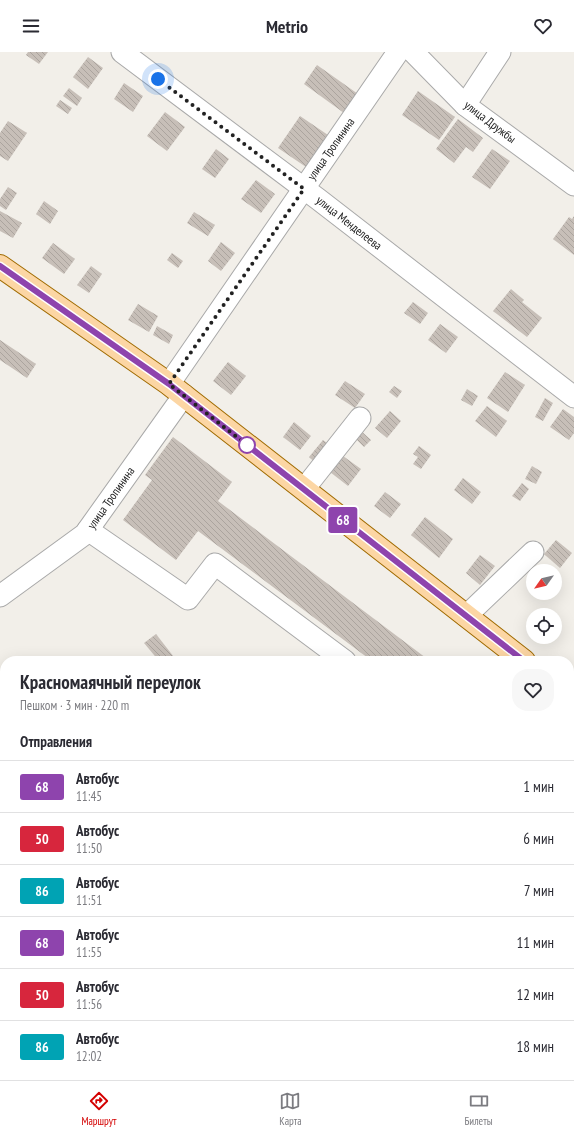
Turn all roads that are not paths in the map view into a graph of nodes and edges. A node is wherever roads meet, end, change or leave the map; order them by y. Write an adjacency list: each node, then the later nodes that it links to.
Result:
1 (122, 52): 7 (street, улица Менделеева)
2 (398, 52): 7 (street, улица Тропинина)
3 (413, 52): 5 (street, улица Дружбы)
4 (500, 52): 5 (street)
5 (465, 105): 6 (street, улица Дружбы)
6 (574, 185)
7 (304, 189): 9 (street, улица Тропинина); 10 (street, улица Менделеева)
8 (0, 266): 9 (main road)
9 (176, 390): 12 (main road); 13 (street, улица Тропинина)
10 (574, 397)
11 (360, 418): 12 (street)
12 (304, 490): 16 (main road)
13 (88, 530): 15 (street, улица Тропинина); 17 (street)
14 (533, 552): 16 (street)
15 (0, 596)
16 (466, 616): 18 (main road)
17 (338, 656)
18 (518, 656)

